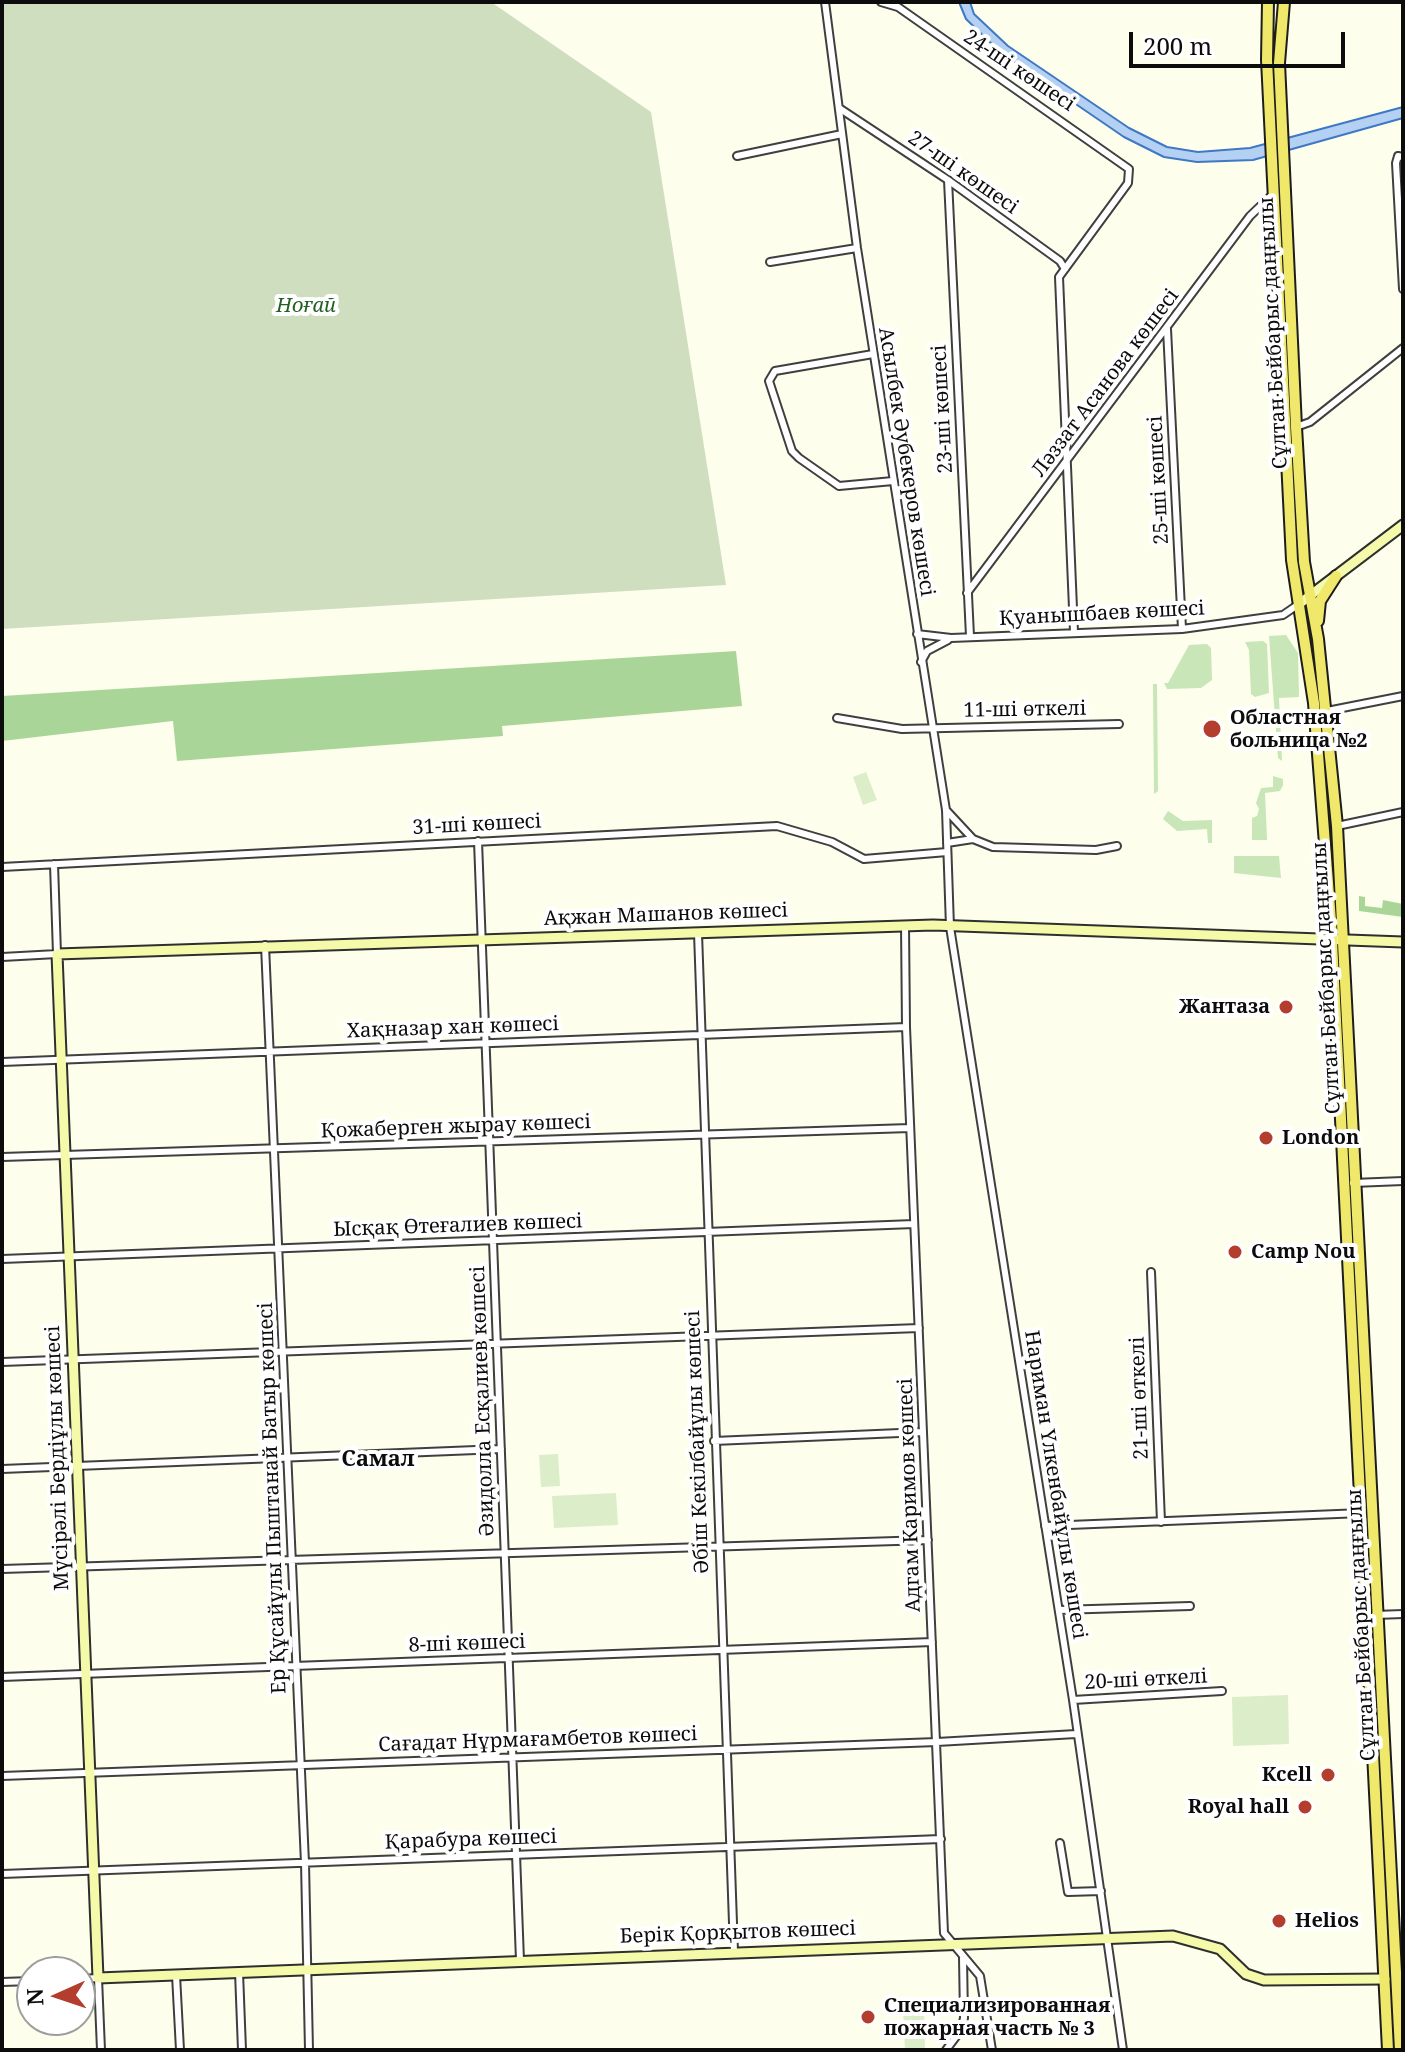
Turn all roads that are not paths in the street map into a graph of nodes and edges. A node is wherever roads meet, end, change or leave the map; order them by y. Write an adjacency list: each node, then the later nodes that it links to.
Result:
1 (825, 2): 5 (street, Асылбек Әубекеров көшесі)
2 (881, 2): 13 (street, 24-ші көшесі)
3 (1268, 2): 10 (main road, Сұлтан Бейбарыс даңғылы)
4 (1284, 2): 18 (main road, Сұлтан Бейбарыс даңғылы)
5 (839, 108): 6 (street, Асылбек Әубекеров көшесі); 9 (street, 27-ші көшесі)
6 (842, 134): 7 (street); 11 (street, Асылбек Әубекеров көшесі)
7 (737, 156)
8 (1403, 157): 14 (street)
9 (948, 180): 13 (street, 27-ші көшесі); 23 (street, 23-ші көшесі)
10 (1273, 194): 15 (street, Ләззат Асанова көшесі); 25 (main road, Сұлтан Бейбарыс даңғылы)
11 (857, 248): 12 (street); 17 (street, Асылбек Әубекеров көшесі)
12 (770, 262)
13 (1065, 269): 19 (street)
14 (1403, 289)
15 (1167, 329): 19 (street, Ләззат Асанова көшесі); 26 (street, 25-ші көшесі)
16 (1403, 348): 18 (street)
17 (873, 354): 20 (street, Асылбек Әубекеров көшесі); 20 (street)
18 (1296, 427): 24 (main road, Сұлтан Бейбарыс даңғылы)
19 (1068, 462): 23 (street, Ләззат Асанова көшесі); 27 (street)
20 (893, 481): 28 (street, Асылбек Әубекеров көшесі)
21 (1403, 525): 22 (street)
22 (1336, 576): 24 (street); 31 (main road)
23 (967, 593): 29 (street, 23-ші көшесі)
24 (1310, 596): 25 (street); 31 (main road, Сұлтан Бейбарыс даңғылы)
25 (1299, 604): 26 (street, Қуанышбаев көшесі); 52 (main road, Сұлтан Бейбарыс даңғылы)
26 (1182, 629): 27 (street, Қуанышбаев көшесі)
27 (1074, 632): 29 (street, Қуанышбаев көшесі)
28 (917, 634): 30 (street, Қуанышбаев көшесі); 32 (street, Асылбек Әубекеров көшесі)
29 (970, 636): 30 (street, Қуанышбаев көшесі)
30 (951, 638): 32 (street)
31 (1318, 639): 34 (main road, Сұлтан Бейбарыс даңғылы)
32 (921, 662): 37 (street, Асылбек Әубекеров көшесі)
33 (1403, 696): 34 (street)
34 (1327, 711): 40 (main road, Сұлтан Бейбарыс даңғылы)
35 (837, 718): 37 (street, 11-ші өткелі)
36 (1119, 724): 37 (street, 11-ші өткелі)
37 (933, 727): 38 (street, Асылбек Әубекеров көшесі)
38 (946, 810): 41 (street); 43 (street, Асылбек Әубекеров көшесі)
39 (1403, 812): 40 (street)
40 (1337, 826): 53 (main road, Сұлтан Бейбарыс даңғылы)
41 (973, 839): 43 (street); 44 (street)
42 (478, 841): 45 (street, 31-ші көшесі); 46 (street, 31-ші көшесі); 51 (street, Әзидолла Есқалиев көшесі)
43 (947, 843): 45 (street, Асылбек Әубекеров көшесі)
44 (1117, 846)
45 (947, 852): 49 (street, Асылбек Әубекеров көшесі)
46 (54, 864): 47 (street, 31-ші көшесі); 56 (street, Мүсірәлі Бердіұлы көшесі)
47 (2, 867)
48 (905, 925): 49 (street, Ақжан Машанов көшесі); 50 (street, Ақжан Машанов көшесі); 58 (street, Адгам Каримов көшесі)
49 (950, 927): 52 (street, Ақжан Машанов көшесі); 94 (street, Нариман Үлкенбайұлы көшесі)
50 (698, 933): 51 (street, Ақжан Машанов көшесі); 59 (street, Әбіш Кекілбайұлы көшесі)
51 (482, 938): 55 (street, Ақжан Машанов көшесі); 60 (street, Әзидолла Есқалиев көшесі)
52 (1332, 939): 53 (street, Ақжан Машанов көшесі); 64 (main road, Сұлтан Бейбарыс даңғылы)
53 (1344, 939): 54 (street, Ақжан Машанов көшесі); 64 (main road, Сұлтан Бейбарыс даңғылы)
54 (1403, 942)
55 (265, 945): 56 (street, Ақжан Машанов көшесі); 61 (street, Ер Құсайұлы Пыштанай Батыр көшесі)
56 (57, 954): 57 (street, Ақжан Машанов көшесі); 62 (street, Мүсірәлі Бердіұлы көшесі)
57 (2, 957)
58 (906, 1027): 59 (street, Хақназар хан көшесі); 65 (street, Адгам Каримов көшесі)
59 (701, 1035): 60 (street, Хақназар хан көшесі); 66 (street, Әбіш Кекілбайұлы көшесі)
60 (486, 1043): 61 (street, Хақназар хан көшесі); 67 (street, Әзидолла Есқалиев көшесі)
61 (270, 1051): 62 (street, Хақназар хан көшесі); 68 (street, Ер Құсайұлы Пыштанай Батыр көшесі)
62 (58, 1059): 63 (street, Хақназар хан көшесі); 69 (street, Мүсірәлі Бердіұлы көшесі)
63 (2, 1062)
64 (1345, 1074): 72 (main road, Сұлтан Бейбарыс даңғылы)
65 (910, 1128): 66 (street, Қожаберген жырау көшесі); 73 (street, Адгам Каримов көшесі)
66 (704, 1135): 67 (street, Қожаберген жырау көшесі); 74 (street, Әбіш Кекілбайұлы көшесі)
67 (489, 1142): 68 (street, Қожаберген жырау көшесі); 75 (street, Әзидолла Есқалиев көшесі)
68 (274, 1149): 69 (street, Қожаберген жырау көшесі); 76 (street, Ер Құсайұлы Пыштанай Батыр көшесі)
69 (63, 1156): 70 (street, Қожаберген жырау көшесі); 77 (street, Мүсірәлі Бердіұлы көшесі)
70 (2, 1157)
71 (1403, 1181): 72 (street)
72 (1351, 1183): 92 (main road, Сұлтан Бейбарыс даңғылы); 105 (main road, Сұлтан Бейбарыс даңғылы)
73 (914, 1224): 74 (street, Ысқақ Өтеғалиев көшесі); 80 (street, Адгам Каримов көшесі)
74 (707, 1232): 75 (street, Ысқақ Өтеғалиев көшесі); 81 (street, Әбіш Кекілбайұлы көшесі)
75 (493, 1240): 76 (street, Ысқақ Өтеғалиев көшесі); 82 (street, Әзидолла Есқалиев көшесі)
76 (278, 1249): 77 (street, Ысқақ Өтеғалиев көшесі); 83 (street, Ер Құсайұлы Пыштанай Батыр көшесі)
77 (67, 1257): 78 (street, Ысқақ Өтеғалиев көшесі); 84 (street, Мүсірәлі Бердіұлы көшесі)
78 (2, 1259)
79 (1151, 1272): 93 (street, 21-ші өткелі)
80 (919, 1328): 81 (street); 86 (street, Адгам Каримов көшесі)
81 (711, 1336): 82 (street); 87 (street, Әбіш Кекілбайұлы көшесі)
82 (497, 1344): 83 (street); 88 (street, Әзидолла Есқалиев көшесі)
83 (282, 1352): 84 (street); 89 (street, Ер Құсайұлы Пыштанай Батыр көшесі)
84 (72, 1360): 85 (street); 90 (street, Мүсірәлі Бердіұлы көшесі)
85 (2, 1362)
86 (923, 1432): 87 (street); 95 (street, Адгам Каримов көшесі)
87 (714, 1441): 96 (street, Әбіш Кекілбайұлы көшесі)
88 (501, 1449): 89 (street); 97 (street, Әзидолла Есқалиев көшесі)
89 (287, 1458): 90 (street); 98 (street, Ер Құсайұлы Пыштанай Батыр көшесі)
90 (76, 1466): 91 (street); 99 (street, Мүсірәлі Бердіұлы көшесі)
91 (2, 1469)
92 (1362, 1513): 93 (street); 104 (main road, Сұлтан Бейбарыс даңғылы)
93 (1161, 1522): 94 (street)
94 (1045, 1526): 102 (street, Нариман Үлкенбайұлы көшесі)
95 (928, 1540): 96 (street); 106 (street, Адгам Каримов көшесі)
96 (718, 1546): 97 (street); 107 (street, Әбіш Кекілбайұлы көшесі)
97 (505, 1553): 98 (street); 108 (street, Әзидолла Есқалиев көшесі)
98 (291, 1560): 99 (street); 109 (street, Ер Құсайұлы Пыштанай Батыр көшесі)
99 (80, 1566): 100 (street); 110 (street, Мүсірәлі Бердіұлы көшесі)
100 (2, 1569)
101 (1190, 1606): 102 (street)
102 (1059, 1610): 113 (street, Нариман Үлкенбайұлы көшесі)
103 (1403, 1614): 105 (street)
104 (1367, 1615): 105 (street); 129 (main road, Сұлтан Бейбарыс даңғылы)
105 (1380, 1615): 128 (main road, Сұлтан Бейбарыс даңғылы)
106 (932, 1642): 107 (street, 8-шi көшесi); 115 (street, Адгам Каримов көшесі)
107 (721, 1650): 108 (street, 8-шi көшесi); 116 (street, Әбіш Кекілбайұлы көшесі)
108 (508, 1658): 109 (street, 8-шi көшесi); 117 (street, Әзидолла Есқалиев көшесі)
109 (296, 1666): 110 (street, 8-шi көшесi); 118 (street, Ер Құсайұлы Пыштанай Батыр көшесі)
110 (85, 1674): 111 (street, 8-шi көшесi); 119 (street, Мүсірәлі Бердіұлы көшесі)
111 (2, 1677)
112 (1222, 1691): 113 (street, 20-ші өткелі)
113 (1073, 1700): 114 (street, Нариман Үлкенбайұлы көшесі)
114 (1076, 1734): 115 (street, Сағадат Нұрмағамбетов көшесі); 130 (street, Нариман Үлкенбайұлы көшесі)
115 (937, 1742): 116 (street, Сағадат Нұрмағамбетов көшесі); 121 (street, Адгам Каримов көшесі)
116 (725, 1748): 117 (street, Сағадат Нұрмағамбетов көшесі); 123 (street, Әбіш Кекілбайұлы көшесі)
117 (512, 1758): 118 (street, Сағадат Нұрмағамбетов көшесі); 124 (street, Әзидолла Есқалиев көшесі)
118 (300, 1765): 119 (street, Сағадат Нұрмағамбетов көшесі); 125 (street, Ер Құсайұлы Пыштанай Батыр көшесі)
119 (89, 1773): 120 (street, Сағадат Нұрмағамбетов көшесі); 126 (street, Мүсірәлі Бердіұлы көшесі)
120 (2, 1776)
121 (941, 1839): 123 (street, Қарабура көшесі); 132 (street, Адгам Каримов көшесі)
122 (1060, 1843): 130 (street)
123 (730, 1847): 124 (street, Қарабура көшесі); 133 (street, Әбіш Кекілбайұлы көшесі)
124 (516, 1855): 125 (street, Қарабура көшесі); 135 (street, Әзидолла Есқалиев көшесі)
125 (305, 1863): 126 (street, Қарабура көшесі); 136 (street, Ер Құсайұлы Пыштанай Батыр көшесі)
126 (94, 1871): 127 (street, Қарабура көшесі); 139 (street, Мүсірәлі Бердіұлы көшесі)
127 (2, 1874)
128 (1398, 1883): 129 (street); 141 (main road, Сұлтан Бейбарыс даңғылы)
129 (1379, 1884): 140 (main road, Сұлтан Бейбарыс даңғылы)
130 (1101, 1891): 131 (street, Нариман Үлкенбайұлы көшесі)
131 (1107, 1938): 132 (street, Берік Қорқытов көшесі); 140 (street, Берік Қорқытов көшесі); 148 (street, Нариман Үлкенбайұлы көшесі)
132 (951, 1942): 133 (street, Берік Қорқытов көшесі); 134 (street, Адгам Каримов көшесі)
133 (734, 1951): 135 (street, Берік Қорқытов көшесі)
134 (963, 1958): 146 (street); 147 (street, Адгам Каримов көшесі)
135 (520, 1960): 136 (street, Берік Қорқытов көшесі)
136 (306, 1970): 137 (street, Берік Қорқытов көшесі); 145 (street, Ер Құсайұлы Пыштанай Батыр көшесі)
137 (239, 1972): 138 (street, Берік Қорқытов көшесі); 144 (street)
138 (176, 1975): 139 (street, Берік Қорқытов көшесі); 143 (street)
139 (98, 1978): 142 (street, Мүсірәлі Бердіұлы көшесі)
140 (1385, 1979): 149 (main road, Сұлтан Бейбарыс даңғылы)
141 (1401, 2010): 150 (main road, Сұлтан Бейбарыс даңғылы)
142 (101, 2050)
143 (180, 2050)
144 (242, 2050)
145 (309, 2050)
146 (946, 2050)
147 (992, 2050)
148 (1123, 2050)
149 (1388, 2050)
150 (1400, 2050)

